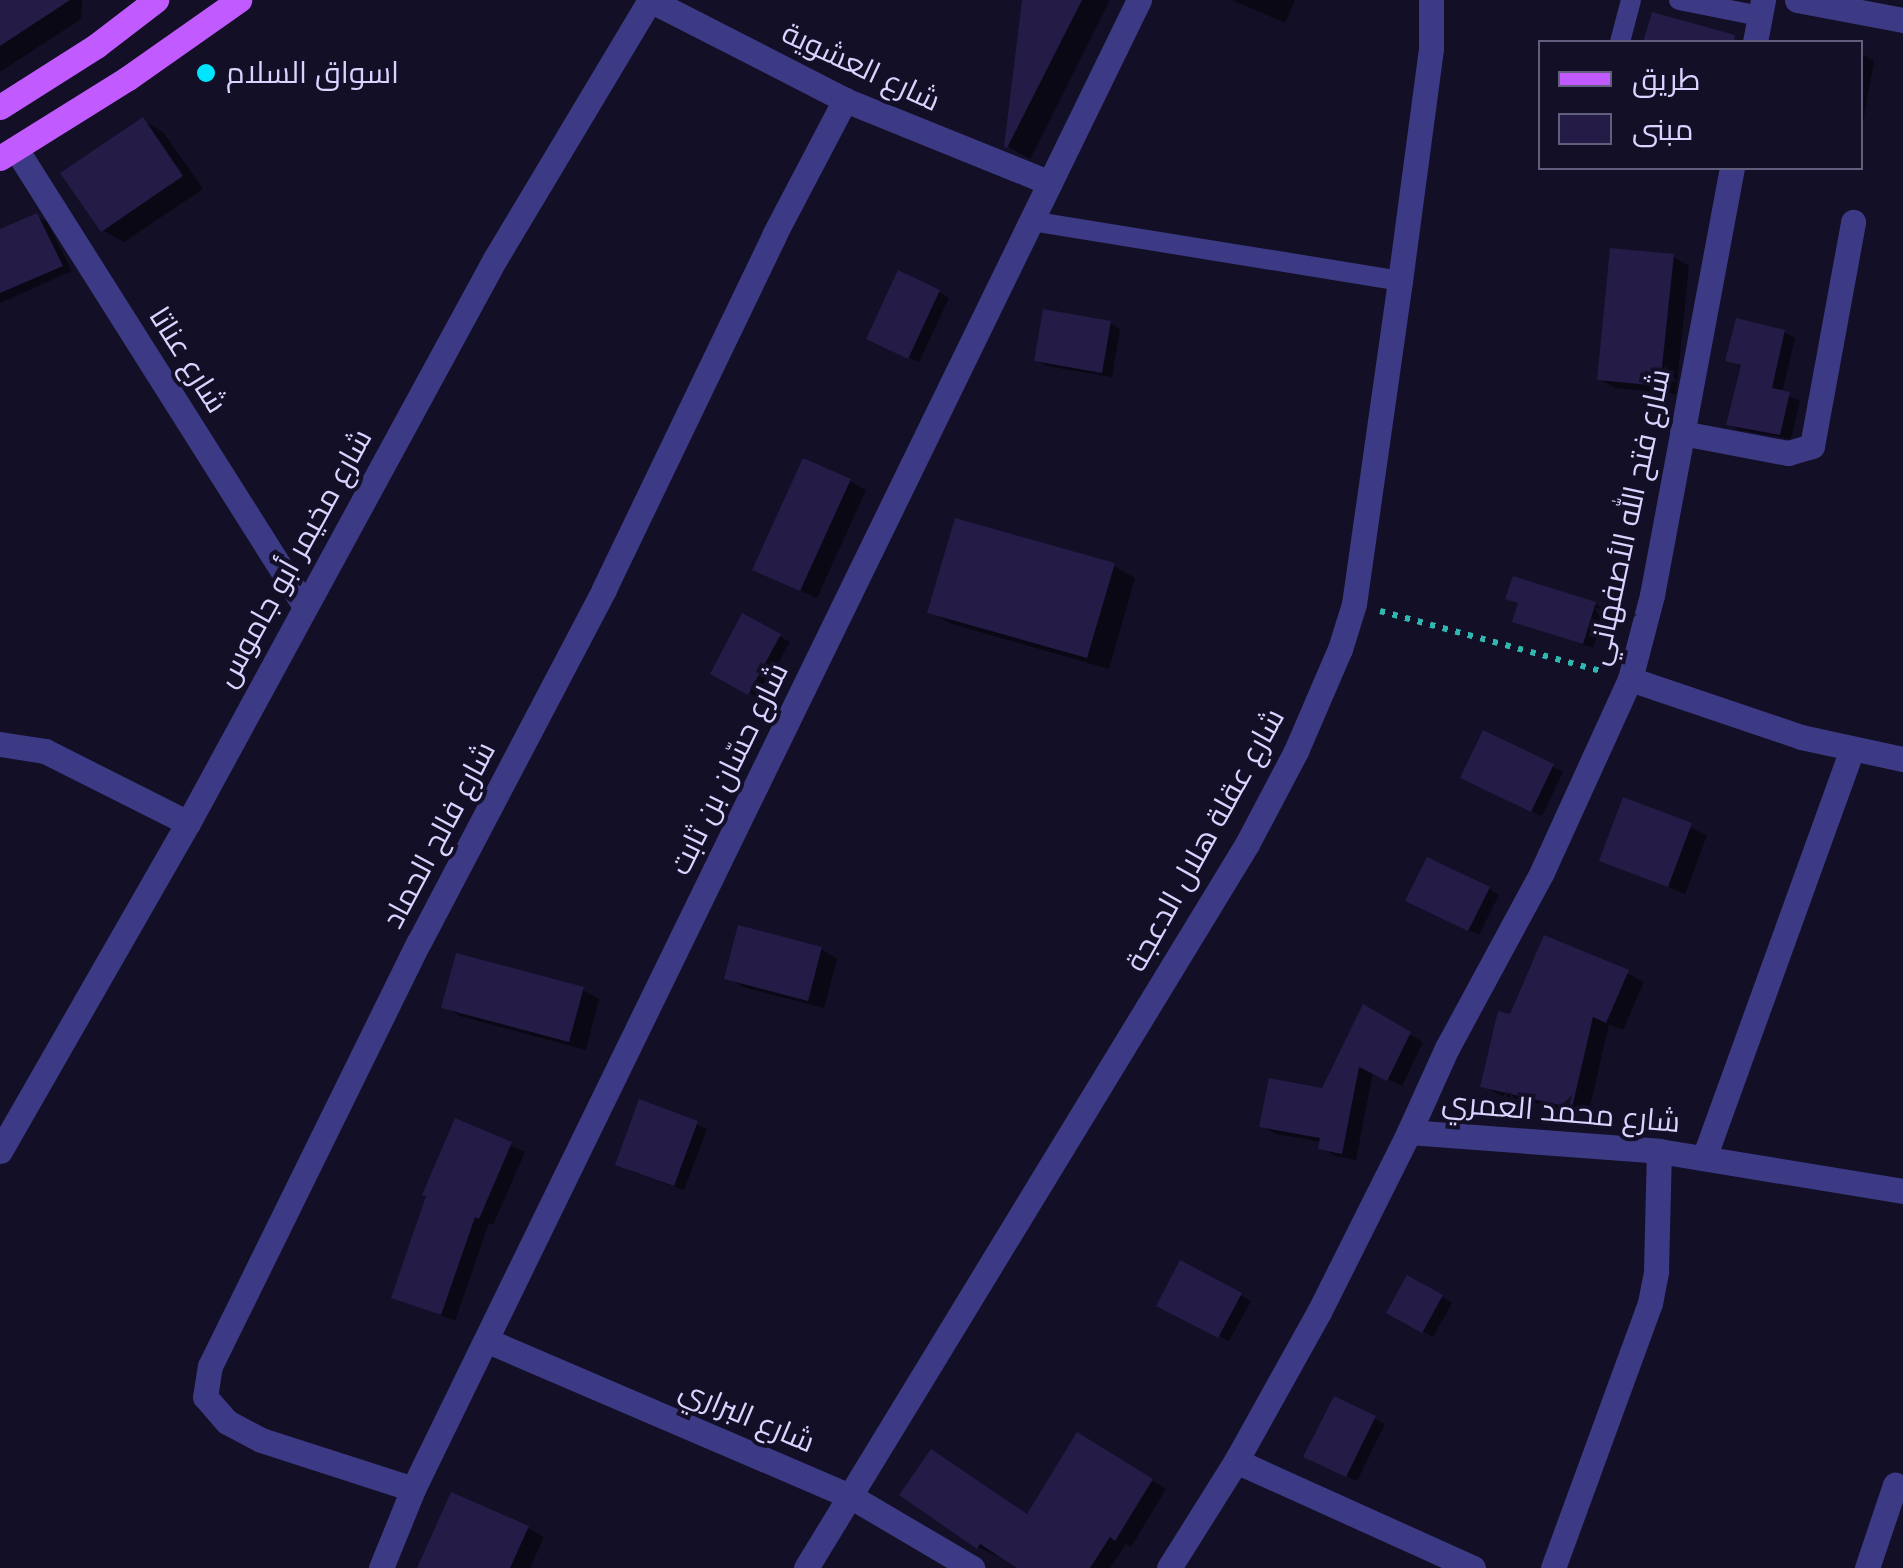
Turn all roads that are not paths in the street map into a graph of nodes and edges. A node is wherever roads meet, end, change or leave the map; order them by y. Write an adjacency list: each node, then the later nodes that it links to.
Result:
1 (156, 0): 14 (main road)
2 (239, 0): 15 (main road)
3 (650, 0): 13 (street, شارع العشوية); 22 (street, شارع مخيمر أبو جاموس)
4 (1139, 0): 17 (street, شارع حسّان بن ثابت)
5 (1431, 0): 20 (street, شارع عقلة هلال الدعجة)
6 (1631, 0): 11 (lane)
7 (1679, 0): 9 (lane)
8 (1797, 0): 10 (street)
9 (1762, 8): 12 (street)
10 (1903, 20)
11 (1621, 40)
12 (1755, 40)
13 (845, 100): 17 (street, شارع العشوية); 36 (street, شارع فالح الحماد)
14 (0, 108)
15 (8, 154): 22 (street, شارع عناتا)
16 (1732, 170): 21 (street, شارع فتح الله الأصفهاني)
17 (1050, 182): 18 (street, شارع حسّان بن ثابت)
18 (1031, 221): 20 (lane); 33 (street, شارع حسّان بن ثابت)
19 (1853, 222): 21 (street)
20 (1400, 280): 37 (street, شارع عقلة هلال الدعجة)
21 (1682, 433): 23 (street, شارع فتح الله الأصفهاني)
22 (304, 605): 27 (street, شارع مخيمر أبو جاموس)
23 (1630, 678): 25 (street); 28 (street, شارع فتح الله الأصفهاني)
24 (0, 744): 27 (street)
25 (1852, 750): 26 (street); 31 (street)
26 (1903, 759)
27 (188, 823): 29 (street, شارع مخيمر أبو جاموس)
28 (1409, 1132): 30 (street, شارع محمد العمري); 34 (street, شارع محمد العمري)
29 (0, 1151)
30 (1659, 1151): 31 (street, شارع محمد العمري); 43 (street)
31 (1704, 1158): 32 (street, شارع محمد العمري)
32 (1903, 1191)
33 (488, 1341): 36 (street, شارع حسّان بن ثابت); 37 (street, شارع البراري)
34 (1236, 1461): 41 (street, شارع محمد العمري); 42 (street)
35 (1895, 1485): 44 (street)
36 (413, 1488): 38 (street, شارع حسّان بن ثابت)
37 (850, 1496): 39 (street, شارع عقلة هلال الدعجة); 40 (street, شارع البراري)
38 (381, 1568)
39 (806, 1568)
40 (972, 1568)
41 (1170, 1568)
42 (1473, 1568)
43 (1553, 1568)
44 (1867, 1568)

